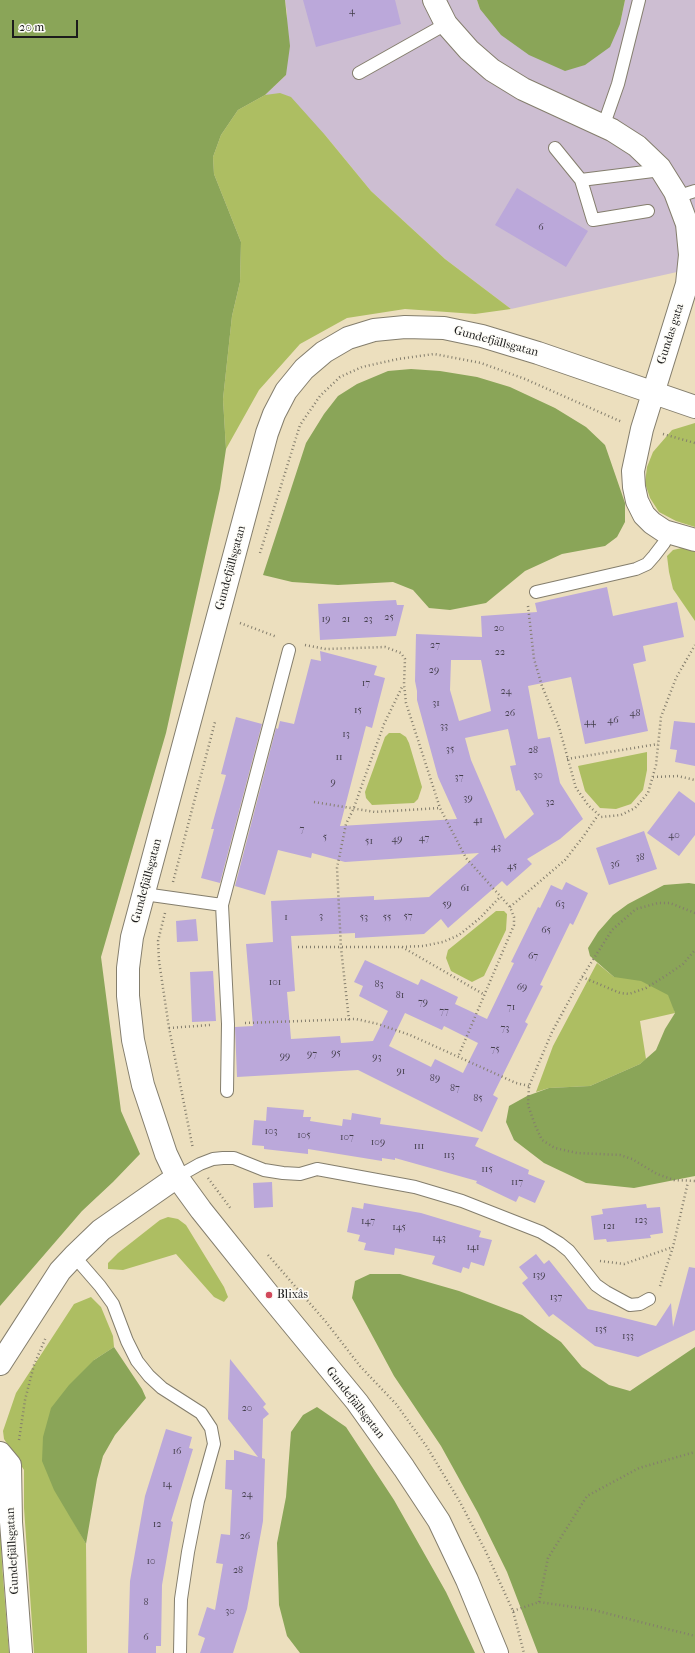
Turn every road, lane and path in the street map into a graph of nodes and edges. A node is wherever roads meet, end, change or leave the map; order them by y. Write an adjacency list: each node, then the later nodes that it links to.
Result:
1 (434, 0): 3 (street, Gundas gata)
2 (639, 0): 5 (lane)
3 (446, 24): 4 (lane); 5 (street, Gundas gata)
4 (358, 73)
5 (603, 126): 7 (street, Gundas gata)
6 (555, 148): 8 (lane)
7 (661, 170): 8 (lane); 9 (street, Gundas gata)
8 (581, 180): 10 (lane)
9 (686, 194): 11 (street, Gundas gata)
10 (648, 211)
11 (653, 393): 12 (street, Gundefjällsgatan); 13 (street, Gundas gata); 36 (street, Gundefjällsgatan)
12 (695, 407)
13 (642, 429): 14 (path); 15 (street, Gundas gata); 17 (path)
14 (695, 443)
15 (669, 532): 16 (street, Gundas gata); 18 (lane)
16 (695, 540)
17 (258, 558)
18 (536, 592): 29 (path)
19 (242, 616): 20 (path)
20 (240, 623): 21 (path); 22 (path)
21 (238, 631)
22 (283, 639)
23 (304, 645): 26 (path)
24 (695, 645): 28 (path)
25 (289, 650): 39 (lane)
26 (404, 684): 33 (path); 34 (path)
27 (216, 716): 37 (path)
28 (658, 744): 29 (path); 30 (path)
29 (567, 759): 35 (path)
30 (653, 778): 31 (path); 35 (path)
31 (695, 780)
32 (314, 802): 34 (path)
33 (440, 808): 34 (path); 38 (path)
34 (353, 810): 44 (path)
35 (598, 815): 40 (path)
36 (144, 894): 37 (lane); 55 (street, Gundefjällsgatan)
37 (169, 897): 39 (lane); 50 (path)
38 (500, 897): 40 (path); 43 (path)
39 (222, 905): 49 (lane)
40 (510, 907): 47 (path)
41 (695, 913): 46 (path)
42 (298, 947): 44 (path)
43 (401, 947): 44 (path); 47 (path)
44 (341, 948): 48 (path)
45 (695, 950): 46 (path)
46 (582, 977): 52 (path)
47 (485, 995): 51 (path)
48 (349, 1020): 49 (path); 51 (path)
49 (228, 1024): 50 (path); 53 (lane)
50 (169, 1028): 54 (path)
51 (458, 1057): 52 (path)
52 (529, 1086): 57 (path)
53 (227, 1091)
54 (200, 1164): 55 (lane); 58 (path); 62 (lane)
55 (177, 1177): 61 (street); 73 (street, Gundefjällsgatan)
56 (695, 1181): 57 (path)
57 (688, 1182): 59 (path)
58 (235, 1213)
59 (673, 1247): 62 (path); 63 (path)
60 (263, 1249): 69 (path)
61 (74, 1256): 65 (street); 72 (lane)
62 (576, 1259): 63 (lane)
63 (649, 1299)
64 (48, 1331): 67 (path)
65 (0, 1364)
66 (695, 1452): 68 (path)
67 (5, 1459): 71 (street, Gundefjällsgatan)
68 (539, 1602): 69 (path); 70 (path)
69 (513, 1611): 74 (path)
70 (695, 1636)
71 (21, 1653)
72 (180, 1653)
73 (497, 1653)
74 (524, 1653)

